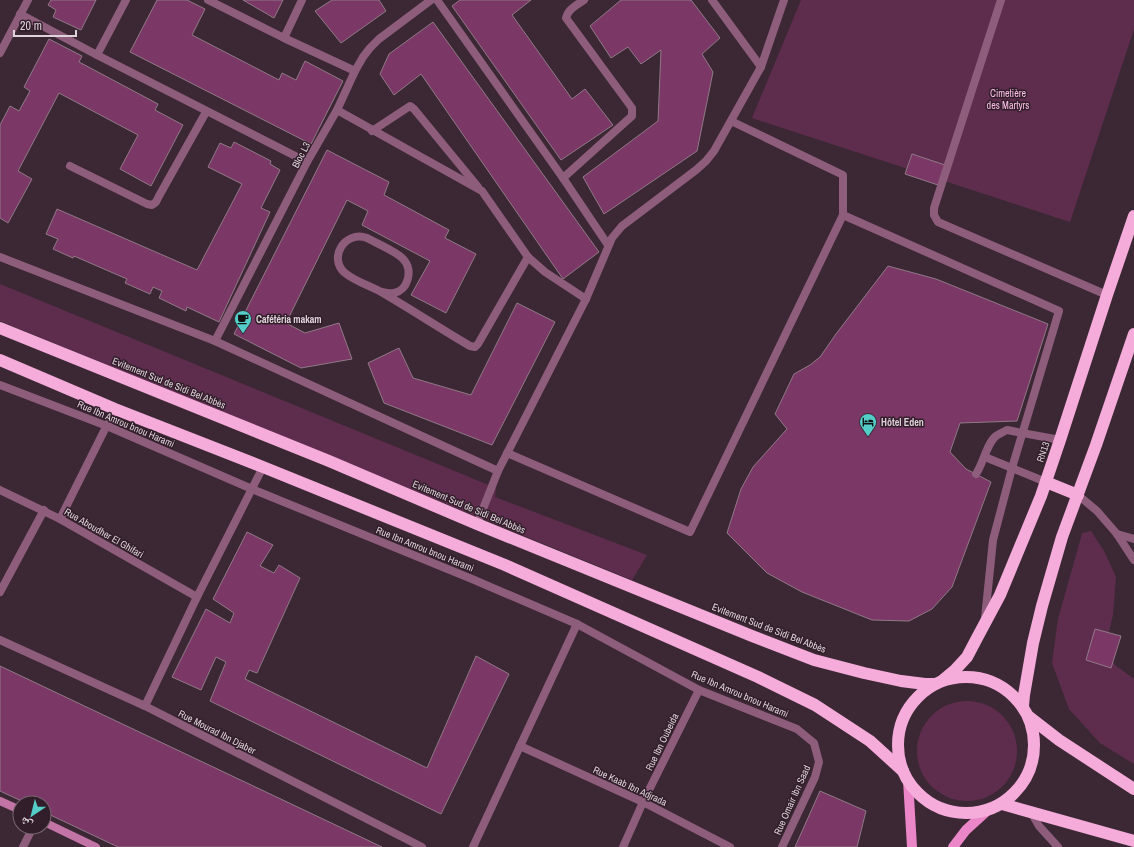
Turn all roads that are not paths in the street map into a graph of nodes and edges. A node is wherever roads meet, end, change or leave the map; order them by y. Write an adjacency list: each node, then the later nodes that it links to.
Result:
1 (28, 0): 11 (street)
2 (126, 0): 14 (street)
3 (208, 0): 12 (street)
4 (302, 0): 12 (street)
5 (431, 0): 16 (street, Bloc L3)
6 (437, 0): 23 (street)
7 (584, 0): 23 (street)
8 (712, 0): 15 (street)
9 (784, 0): 15 (street)
10 (1001, 0): 31 (street)
11 (20, 14): 13 (street); 14 (street)
12 (284, 38): 16 (street)
13 (0, 53)
14 (97, 55): 18 (street)
15 (761, 67): 19 (street)
16 (355, 71): 17 (street, Bloc L3)
17 (337, 110): 20 (street); 21 (street, Bloc L3)
18 (206, 112): 21 (street); 22 (street)
19 (731, 121): 25 (street); 27 (street)
20 (372, 131): 24 (street); 24 (street)
21 (307, 162): 35 (street, Bloc L3)
22 (70, 166)
23 (563, 178): 27 (street)
24 (482, 191): 29 (street)
25 (843, 215): 40 (street); 42 (street)
26 (1134, 216): 31 (highway, RN13)
27 (608, 245): 32 (street)
28 (0, 257): 35 (street)
29 (528, 257): 30 (street); 32 (street)
30 (382, 292): 30 (street)
31 (1107, 295): 41 (highway, RN13)
32 (586, 299): 42 (street)
33 (0, 328): 54 (highway, Evitement Sud de Sidi Bel Abbès)
34 (1134, 334): 51 (highway)
35 (215, 341): 46 (street)
36 (0, 360): 38 (highway)
37 (0, 385): 39 (street, Rue Ibn Amrou bnou Harami)
38 (115, 409): 39 (street); 44 (highway)
39 (107, 426): 49 (street, Rue Ibn Amrou bnou Harami); 53 (street)
40 (1023, 432): 41 (street); 43 (street); 45 (street)
41 (1060, 440): 48 (highway, RN13)
42 (507, 453): 46 (street)
43 (985, 457): 45 (street); 47 (street)
44 (264, 467): 49 (street); 69 (highway)
45 (1012, 468): 48 (street); 61 (street)
46 (498, 471): 54 (street)
47 (976, 474)
48 (1046, 482): 51 (highway); 61 (highway, RN13)
49 (252, 489): 59 (street); 60 (street, Rue Ibn Amrou bnou Harami)
50 (0, 490): 52 (street, Rue Aboudher El Ghifari)
51 (1078, 495): 55 (street); 66 (highway)
52 (44, 510): 53 (street, Rue Aboudher El Ghifari); 58 (street)
53 (60, 519): 59 (street, Rue Aboudher El Ghifari)
54 (477, 524): 63 (highway, Evitement Sud de Sidi Bel Abbès)
55 (1117, 534): 56 (street); 57 (street)
56 (1134, 539)
57 (1134, 560)
58 (0, 592)
59 (197, 597): 65 (street)
60 (577, 624): 64 (street, Rue Ibn Amrou bnou Harami); 67 (street)
61 (985, 624): 63 (highway, RN13)
62 (0, 640): 65 (street, Rue Mourad Ibn Djaber)
63 (939, 682): 66 (highway); 69 (highway)
64 (699, 690): 68 (street, Rue Ibn Amrou bnou Harami); 72 (street, Rue Ibn Oubeida)
65 (145, 706): 82 (street, Rue Mourad Ibn Djaber)
66 (1026, 711): 70 (highway); 73 (highway)
67 (520, 746): 72 (street, Rue Kaab Ibn Adjrada); 83 (street)
68 (819, 762): 86 (street, Rue Omair Ibn Saad)
69 (905, 776): 75 (highway); 87 (main road)
70 (1134, 789)
71 (0, 801): 74 (street)
72 (644, 802): 84 (street, Rue Ibn Oubeida); 85 (street, Rue Kaab Ibn Adjrada)
73 (1002, 804): 75 (highway); 76 (highway)
74 (12, 806)
75 (988, 810): 88 (main road)
76 (1031, 812): 79 (highway); 89 (street)
77 (52, 826): 81 (street)
78 (28, 835): 80 (street)
79 (1134, 841)
80 (23, 847)
81 (96, 847)
82 (422, 847)
83 (473, 847)
84 (623, 847)
85 (730, 847)
86 (782, 847)
87 (912, 847)
88 (953, 847)
89 (1058, 847)

